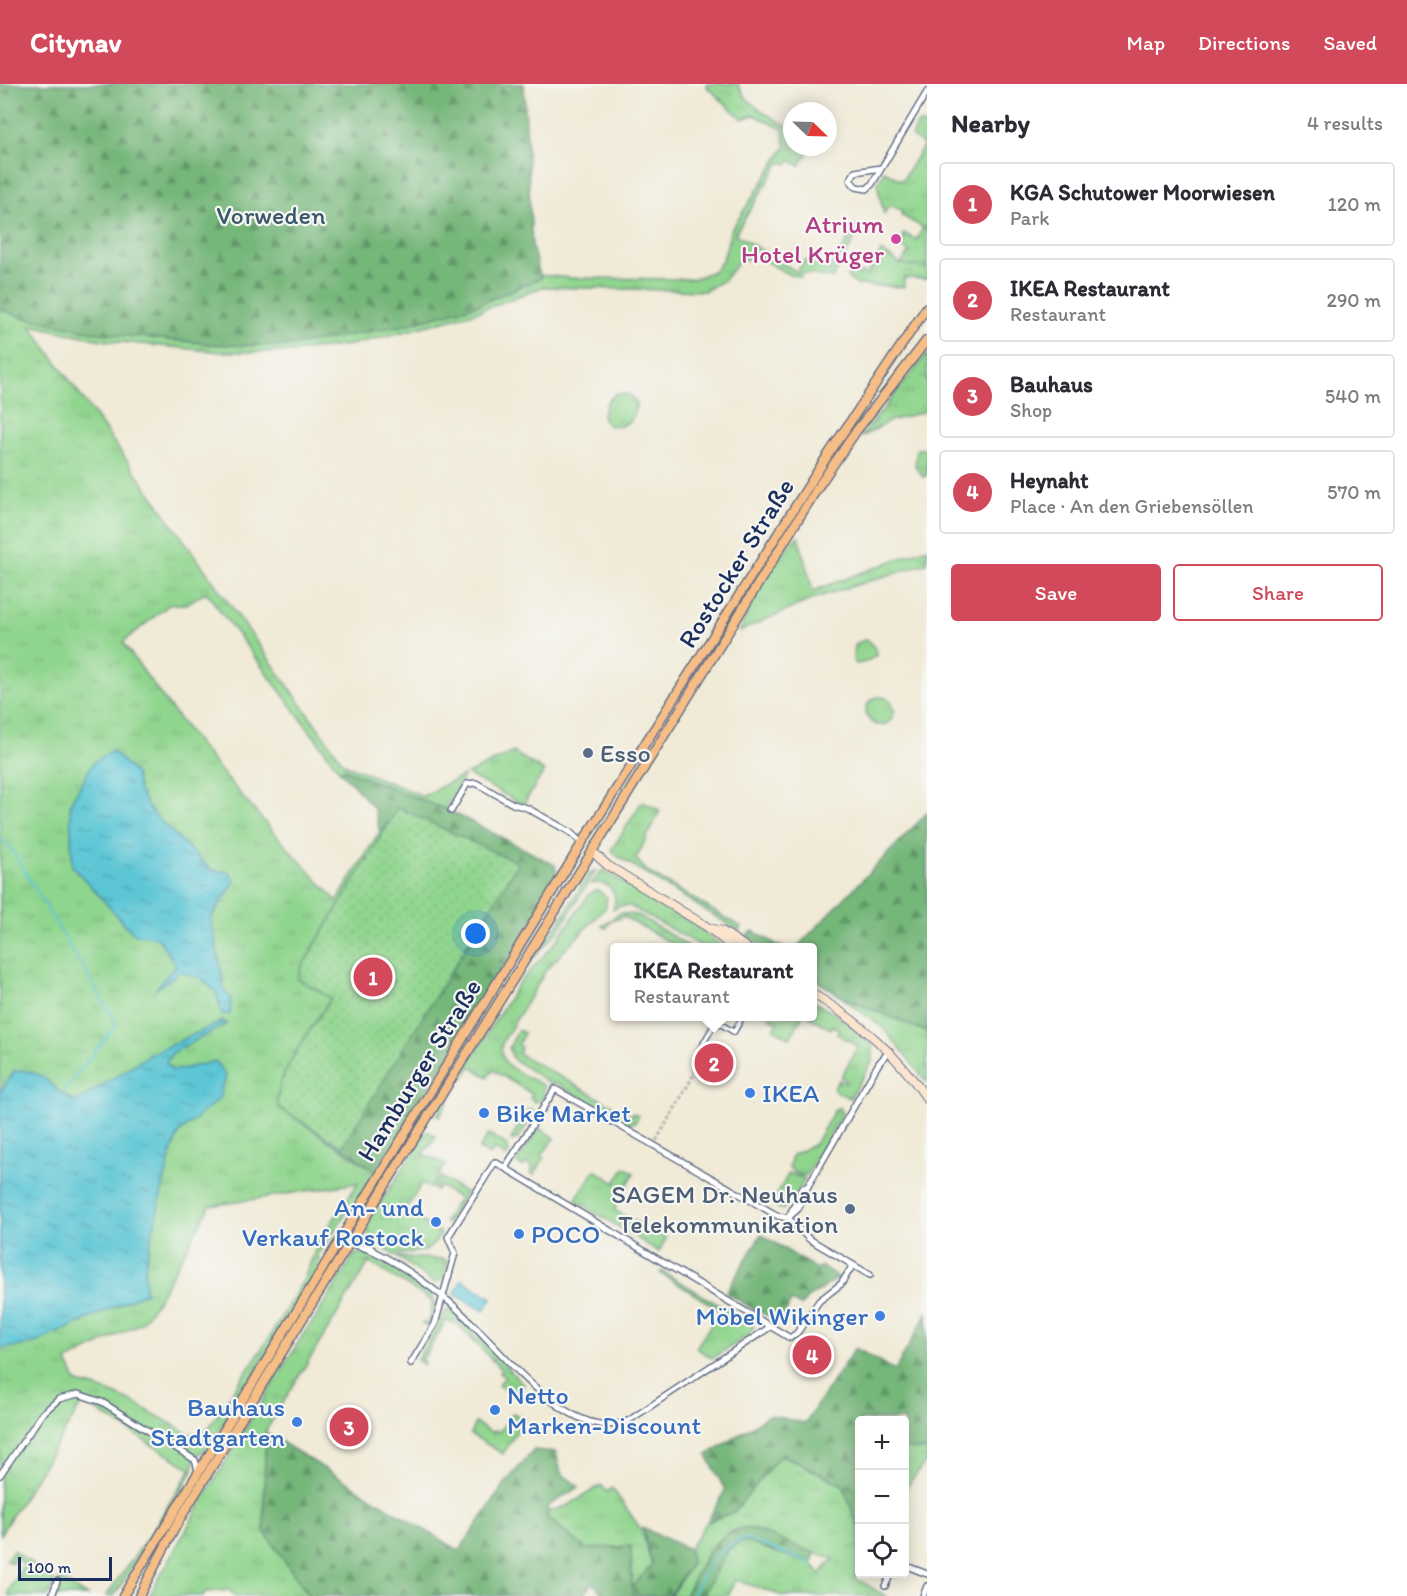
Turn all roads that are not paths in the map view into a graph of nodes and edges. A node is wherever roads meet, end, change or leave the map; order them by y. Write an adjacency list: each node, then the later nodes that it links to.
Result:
1 (927, 92): 2 (street)
2 (882, 168): 2 (street)
3 (927, 307): 6 (main road, Rostocker Straße)
4 (927, 340): 7 (main road, Rostocker Straße)
5 (451, 811): 6 (street)
6 (582, 843): 7 (main road); 20 (main road, Hamburger Straße)
7 (594, 853): 8 (main road); 21 (main road, Hamburger Straße)
8 (709, 928): 9 (main road); 10 (main road)
9 (726, 943)
10 (740, 943)
11 (817, 997): 15 (main road)
12 (715, 1021): 16 (street)
13 (719, 1021): 14 (street)
14 (741, 1021)
15 (890, 1051): 17 (main road); 19 (street)
16 (704, 1057)
17 (927, 1099)
18 (506, 1168): 19 (street); 26 (street); 27 (street)
19 (788, 1218): 24 (street)
20 (343, 1232): 21 (main road); 22 (main road); 29 (main road, Hamburger Straße)
21 (355, 1233): 22 (main road, Hamburger Straße); 23 (street)
22 (350, 1242): 23 (street); 39 (main road, Hamburger Straße)
23 (374, 1251): 26 (street)
24 (853, 1265): 25 (street); 27 (street)
25 (870, 1275)
26 (443, 1296): 27 (street); 28 (street)
27 (770, 1327)
28 (411, 1363)
29 (198, 1471): 30 (street); 38 (main road, Hamburger Straße)
30 (0, 1475)
31 (909, 1567): 32 (street)
32 (927, 1574)
33 (889, 1578): 35 (street)
34 (57, 1581): 37 (street)
35 (885, 1586)
36 (927, 1586): 40 (street)
37 (52, 1596)
38 (123, 1596)
39 (139, 1596)
40 (923, 1596)

